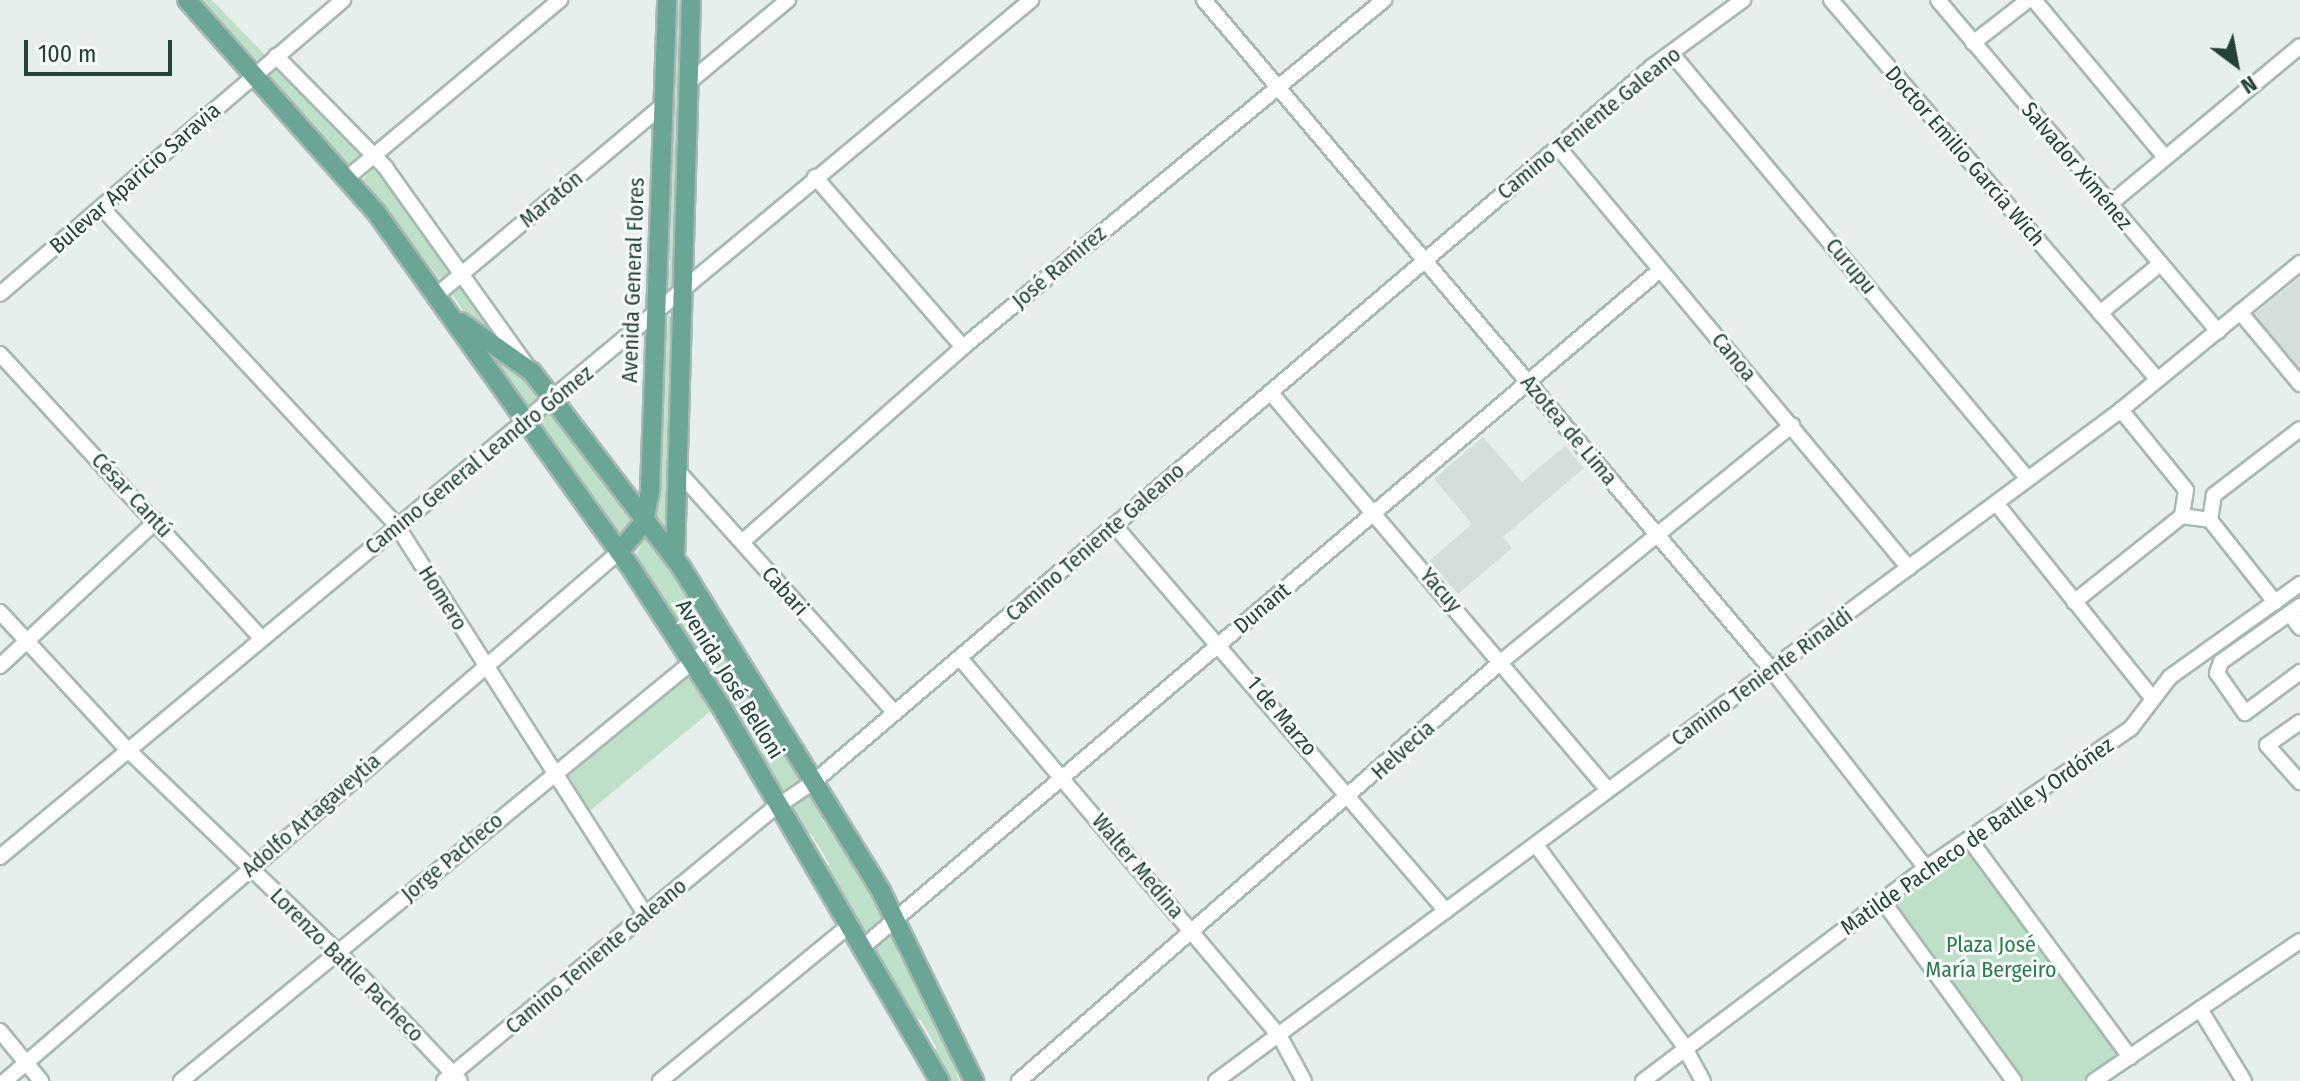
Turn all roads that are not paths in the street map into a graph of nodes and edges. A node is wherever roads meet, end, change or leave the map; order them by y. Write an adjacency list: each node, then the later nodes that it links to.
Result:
1 (187, 0): 18 (main road, Avenida José Belloni)
2 (343, 0): 17 (street, Bulevar Aparicio Saravia)
3 (560, 0): 23 (street)
4 (667, 0): 21 (main road, Avenida General Flores)
5 (691, 0): 19 (main road)
6 (788, 0): 19 (street)
7 (1031, 0): 25 (street, Camino General Leandro Gómez)
8 (1204, 0): 20 (street, Azotea de Lima)
9 (1384, 0): 20 (street, José Ramírez)
10 (1743, 0): 16 (street, Camino Teniente Galeano)
11 (1831, 0): 39 (street, Doctor Emilio García Wich)
12 (1938, 0): 14 (street, Salvador Ximénez)
13 (2031, 0): 14 (street); 24 (street)
14 (1973, 43): 27 (street, Salvador Ximénez)
15 (2300, 46): 24 (street)
16 (1672, 54): 22 (street, Camino Teniente Galeano); 55 (street, Curupu)
17 (276, 56): 18 (street, Bulevar Aparicio Saravia); 23 (street, Avenida José Belloni)
18 (255, 75): 26 (main road, Avenida José Belloni); 28 (street, Bulevar Aparicio Saravia)
19 (688, 83): 34 (main road)
20 (1278, 88): 29 (street, Azotea de Lima); 42 (street, José Ramírez)
21 (663, 105): 33 (street, Maratón); 37 (main road, Avenida General Flores)
22 (1558, 147): 29 (street, Camino Teniente Galeano); 32 (street, Canoa)
23 (374, 155): 26 (street); 33 (street, Avenida José Belloni)
24 (2165, 157): 27 (street)
25 (815, 177): 34 (street, Camino General Leandro Gómez); 42 (street)
26 (347, 178): 35 (main road, Avenida José Belloni)
27 (2110, 204): 31 (street, Salvador Ximénez)
28 (102, 208): 36 (street, Bulevar Aparicio Saravia); 65 (street, Homero)
29 (1424, 260): 46 (street, Azotea de Lima); 48 (street, Camino Teniente Galeano)
30 (2300, 263): 38 (street, Camino Teniente Rinaldi)
31 (2160, 264): 39 (street); 41 (street, Salvador Ximénez)
32 (1660, 270): 46 (street, Dunant); 52 (street, Canoa)
33 (463, 273): 35 (street, Maratón); 44 (street, Avenida José Belloni)
34 (683, 289): 37 (street, Camino General Leandro Gómez); 54 (main road)
35 (439, 293): 40 (main road, Avenida José Belloni)
36 (0, 294)
37 (657, 312): 49 (street, Camino General Leandro Gómez); 63 (main road, Avenida General Flores)
38 (2240, 312): 41 (street, Camino Teniente Rinaldi); 47 (street)
39 (2100, 313): 45 (street, Doctor Emilio García Wich)
40 (456, 317): 44 (main road, Avenida José Belloni); 51 (main road, Avenida José Belloni)
41 (2218, 331): 45 (street, Camino Teniente Rinaldi)
42 (963, 347): 67 (street, José Ramírez)
43 (0, 354): 62 (street, César Cantú)
44 (529, 369): 49 (main road, Avenida José Belloni)
45 (2158, 380): 50 (street, Camino Teniente Rinaldi)
46 (1529, 383): 59 (street, Dunant); 66 (street, Azotea de Lima)
47 (2300, 384)
48 (1270, 392): 59 (street, Yacuy); 64 (street, Camino Teniente Galeano)
49 (552, 402): 51 (street, Camino General Leandro Gómez); 63 (main road, Avenida José Belloni)
50 (2121, 410): 55 (street, Camino Teniente Rinaldi); 56 (street)
51 (526, 424): 65 (street, Camino General Leandro Gómez); 68 (main road, Avenida José Belloni)
52 (1792, 425): 66 (street, Helvecia); 70 (street, Canoa)
53 (2300, 429): 57 (street)
54 (676, 469): 67 (street, Cabari); 69 (main road)
55 (2028, 479): 58 (street, Camino Teniente Rinaldi)
56 (2186, 490): 57 (street); 60 (street)
57 (2214, 495): 61 (street)
58 (1996, 503): 70 (street, Camino Teniente Rinaldi); 72 (street)
59 (1374, 512): 80 (street, Dunant); 83 (street, Yacuy)
60 (2182, 516): 61 (street); 72 (street)
61 (2210, 520): 73 (street)
62 (156, 521): 78 (street, César Cantú); 79 (street)
63 (644, 522): 68 (main road); 69 (main road, Avenida José Belloni)
64 (1114, 525): 80 (street, 1 de Marzo); 81 (street, Camino Teniente Galeano)
65 (397, 526): 78 (street, Camino General Leandro Gómez); 84 (street, Homero)
66 (1659, 536): 83 (street, Helvecia); 86 (street, Azotea de Lima)
67 (742, 542): 89 (street, Cabari)
68 (619, 552): 82 (main road, Avenida José Belloni); 84 (street, Adolfo Artagaveytia)
69 (675, 558): 77 (main road, Avenida José Belloni)
70 (1909, 568): 86 (street, Camino Teniente Rinaldi)
71 (2300, 584): 73 (street, Matilde Pacheco de Batlle y Ordóñez)
72 (2074, 602): 88 (street)
73 (2275, 602): 88 (street, Matilde Pacheco de Batlle y Ordóñez)
74 (2295, 610): 76 (street); 87 (street)
75 (0, 612): 79 (street, Lorenzo Batlle Pacheco)
76 (2300, 628)
77 (725, 635): 82 (street, Jorge Pacheco); 95 (main road, Avenida José Belloni)
78 (262, 639): 91 (street, Camino General Leandro Gómez)
79 (27, 640): 85 (street); 91 (street, Lorenzo Batlle Pacheco)
80 (1220, 643): 94 (street, Dunant); 97 (street, 1 de Marzo)
81 (960, 658): 89 (street, Camino Teniente Galeano); 94 (street, Walter Medina)
82 (692, 659): 92 (street, Jorge Pacheco); 98 (main road, Avenida José Belloni)
83 (1502, 661): 96 (street, Yacuy); 97 (street, Helvecia)
84 (484, 664): 92 (street, Homero); 103 (street, Adolfo Artagaveytia)
85 (0, 666)
86 (1771, 669): 96 (street, Camino Teniente Rinaldi); 102 (street, Azotea de Lima)
87 (2300, 672)
88 (2152, 698): 99 (street, Matilde Pacheco de Batlle y Ordóñez)
89 (895, 713): 95 (street, Camino Teniente Galeano)
90 (2300, 722): 93 (street)
91 (128, 750): 101 (street, Camino General Leandro Gómez); 103 (street, Lorenzo Batlle Pacheco)
92 (554, 771): 106 (street, Homero); 112 (street, Jorge Pacheco)
93 (2297, 773)
94 (1063, 777): 107 (street, Dunant); 109 (street, Walter Medina)
95 (816, 780): 98 (street, Camino Teniente Galeano); 107 (main road, Avenida José Belloni)
96 (1608, 790): 100 (street, Camino Teniente Rinaldi)
97 (1351, 797): 105 (street, 1 de Marzo); 109 (street, Helvecia)
98 (780, 805): 106 (street, Camino Teniente Galeano); 108 (main road, Avenida José Belloni)
99 (1970, 840): 102 (street, Matilde Pacheco de Batlle y Ordóñez); 117 (street)
100 (1536, 845): 105 (street, Camino Teniente Rinaldi); 116 (street)
101 (0, 857)
102 (1926, 868): 104 (street, Matilde Pacheco de Batlle y Ordóñez)
103 (250, 869): 112 (street, Lorenzo Batlle Pacheco); 118 (street, Adolfo Artagaveytia)
104 (1882, 900): 116 (street, Matilde Pacheco de Batlle y Ordóñez); 131 (street)
105 (1446, 911): 115 (street, Camino Teniente Rinaldi)
106 (646, 915): 119 (street, Camino Teniente Galeano)
107 (896, 919): 111 (street, Dunant); 125 (main road, Avenida José Belloni)
108 (851, 924): 111 (main road, Avenida José Belloni); 124 (street)
109 (1194, 933): 115 (street, Walter Medina); 126 (street, Helvecia)
110 (2300, 941): 113 (street)
111 (864, 946): 120 (main road, Avenida José Belloni)
112 (336, 950): 119 (street, Lorenzo Batlle Pacheco); 123 (street, Jorge Pacheco)
113 (2200, 1009): 117 (street); 133 (street)
114 (0, 1031): 118 (street)
115 (1279, 1035): 127 (street, Camino Teniente Rinaldi); 128 (street, Walter Medina)
116 (1685, 1051): 129 (street, Matilde Pacheco de Batlle y Ordóñez); 130 (street)
117 (2130, 1057): 132 (street)
118 (25, 1063): 121 (street, Adolfo Artagaveytia); 122 (street)
119 (452, 1078)
120 (933, 1078)
121 (5, 1081)
122 (41, 1081)
123 (181, 1081)
124 (660, 1081)
125 (974, 1081)
126 (1019, 1081)
127 (1216, 1081)
128 (1304, 1081)
129 (1643, 1081)
130 (1703, 1081)
131 (2014, 1081)
132 (2094, 1081)
133 (2244, 1081)

